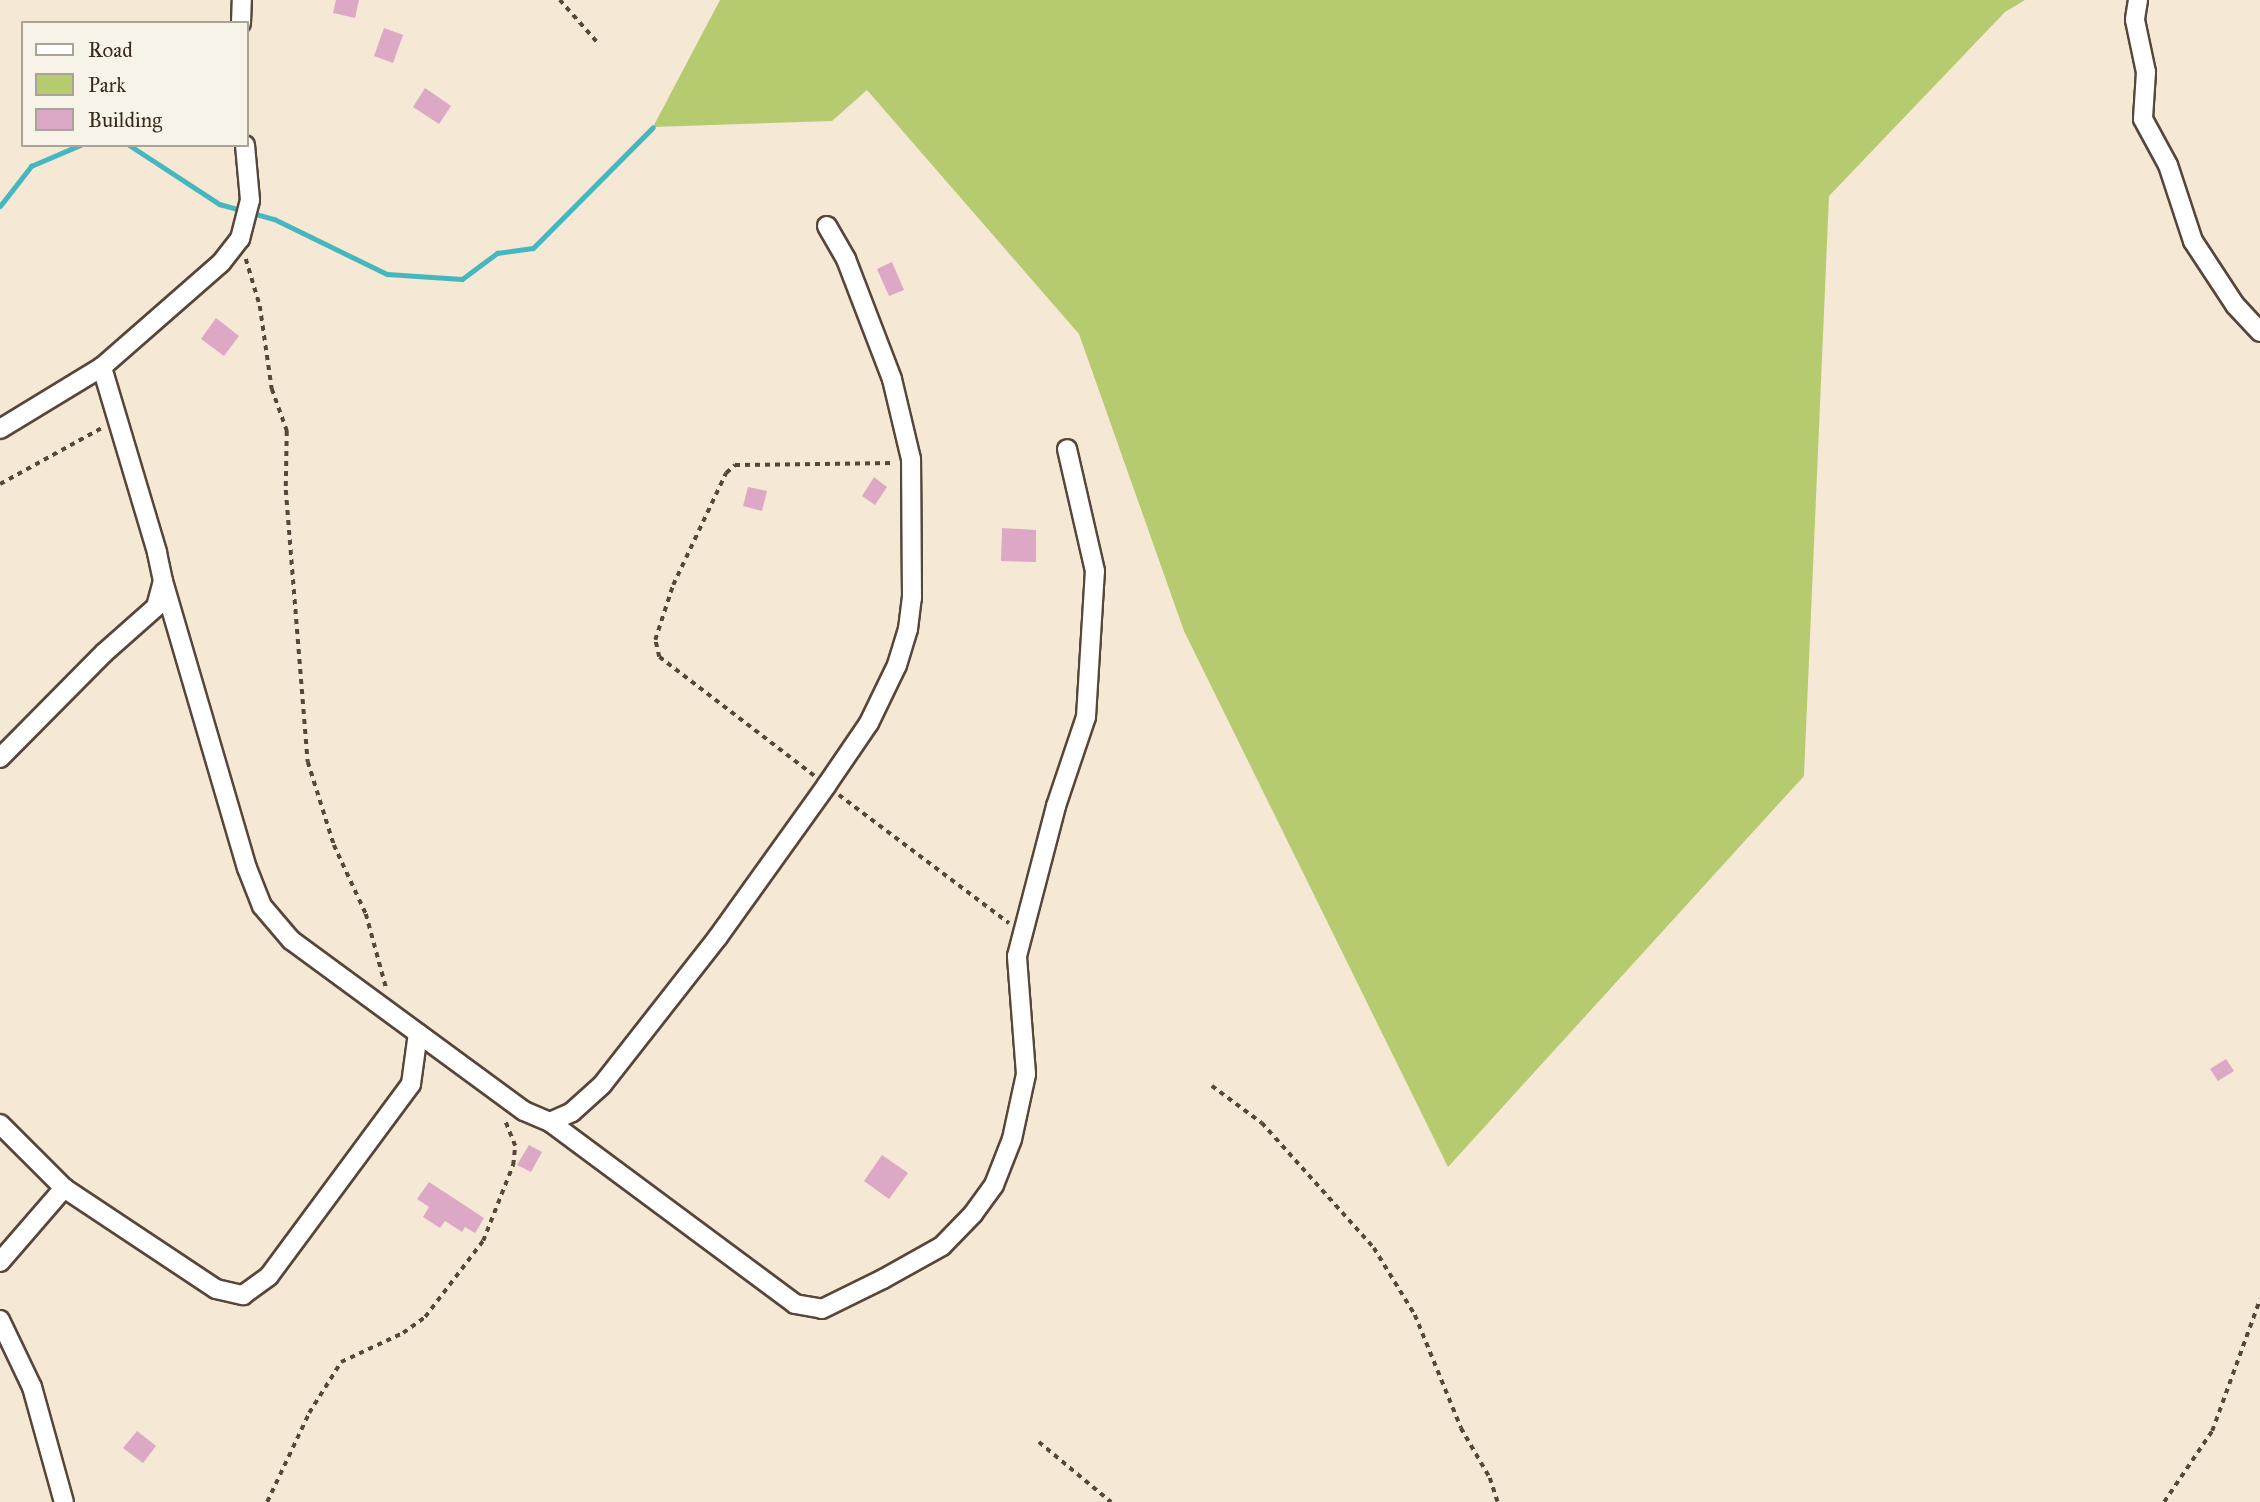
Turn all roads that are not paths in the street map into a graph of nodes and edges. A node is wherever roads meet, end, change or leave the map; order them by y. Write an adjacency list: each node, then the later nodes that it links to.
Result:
1 (242, 0): 3 (street)
2 (2138, 0): 6 (street)
3 (241, 21)
4 (245, 147): 7 (street)
5 (827, 226): 13 (street)
6 (2260, 332)
7 (102, 367): 8 (street); 10 (street)
8 (0, 429)
9 (1067, 449): 13 (street)
10 (163, 581): 11 (street); 12 (street)
11 (0, 758)
12 (418, 1033): 13 (street); 15 (street)
13 (550, 1122)
14 (0, 1124): 15 (street)
15 (64, 1188): 16 (street)
16 (0, 1262)
17 (0, 1320): 18 (street)
18 (64, 1502)

